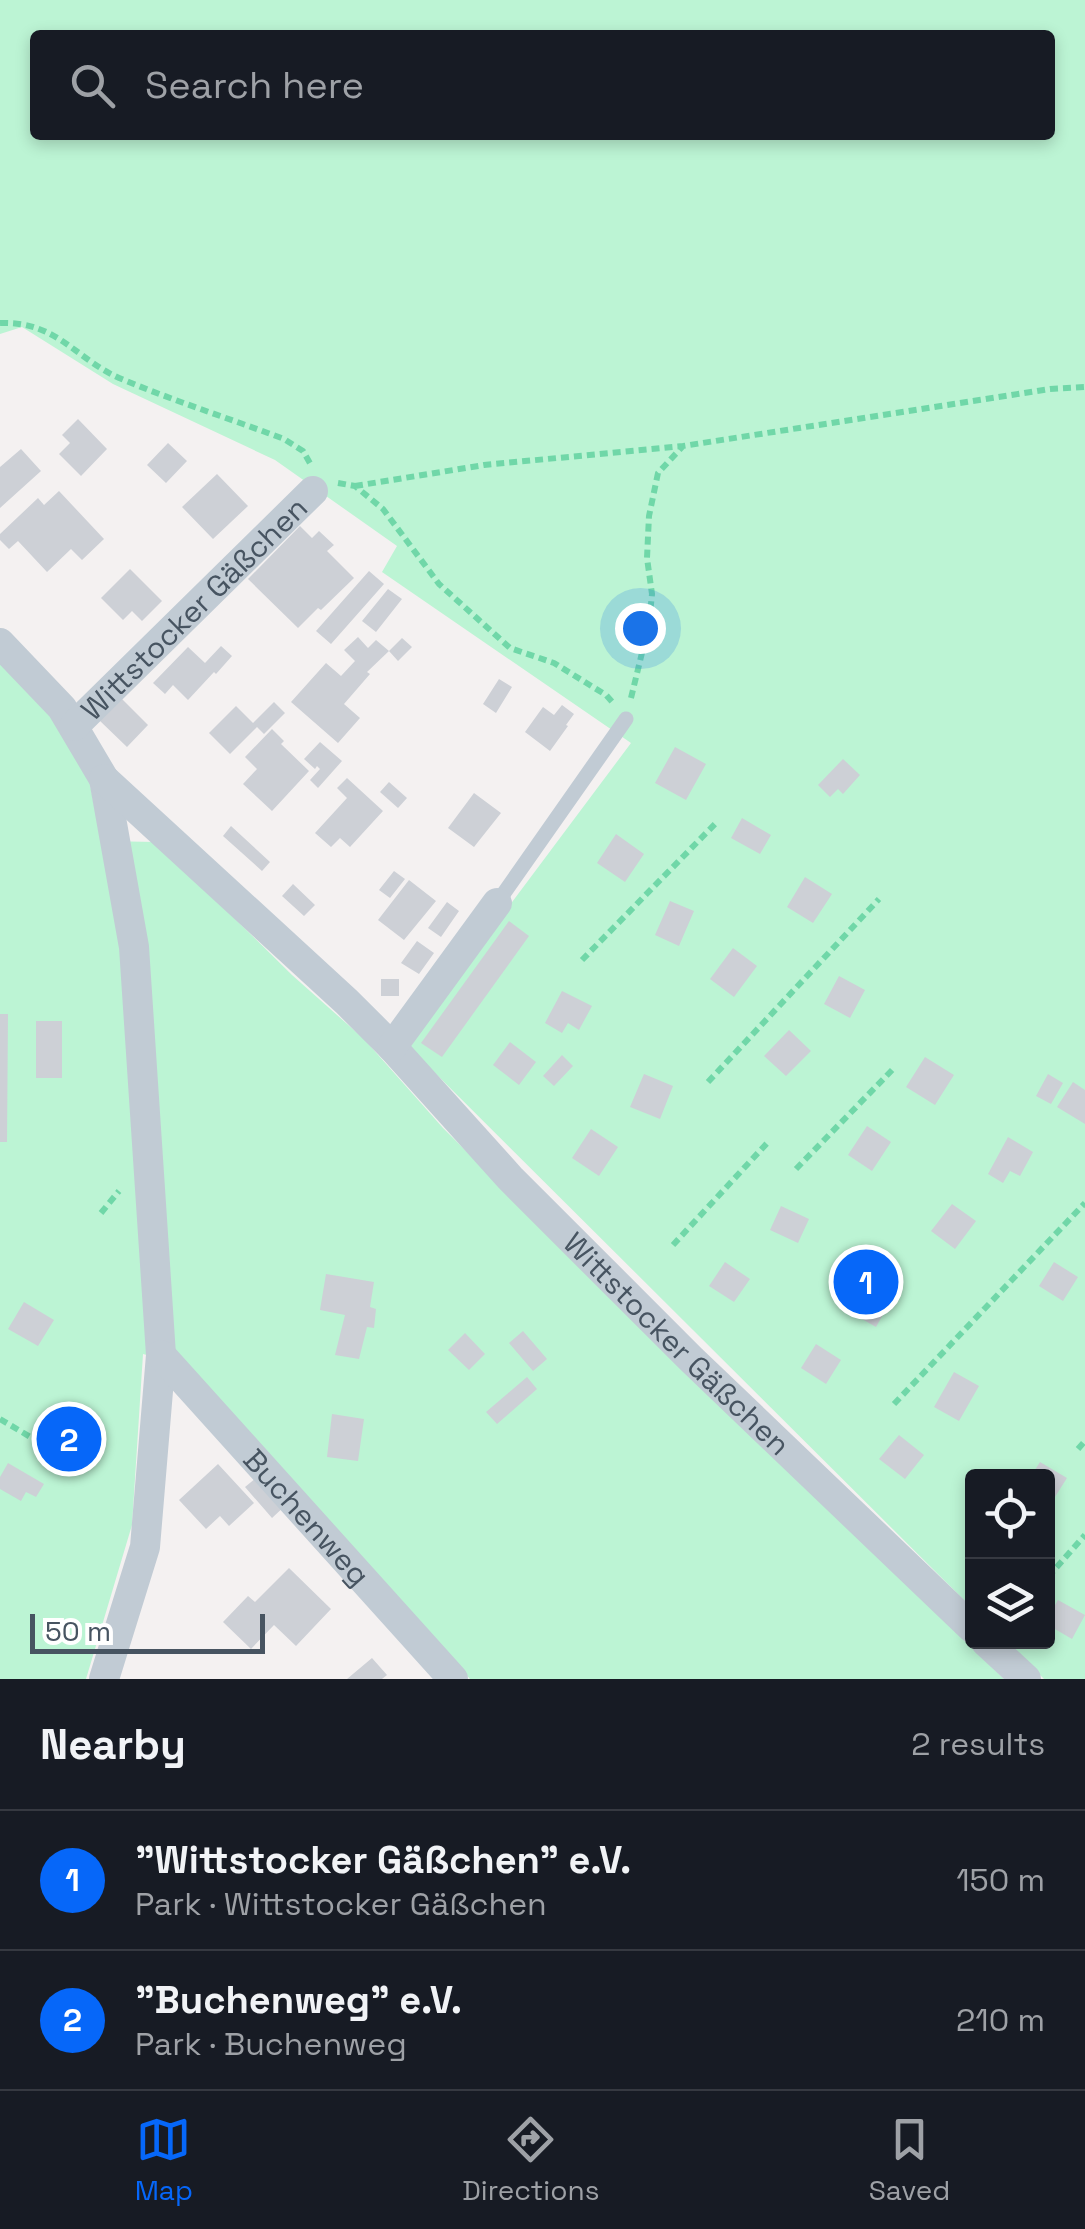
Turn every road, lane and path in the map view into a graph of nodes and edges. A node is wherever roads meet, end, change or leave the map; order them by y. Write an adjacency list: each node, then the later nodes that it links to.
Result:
1 (0, 323): 5 (path)
2 (1085, 387): 3 (path)
3 (683, 446): 4 (path); 7 (path)
4 (356, 486): 5 (path); 7 (path)
5 (313, 491): 8 (street, Wittstocker Gäßchen)
6 (0, 643): 8 (street, Wittstocker Gäßchen)
7 (626, 719): 12 (lane)
8 (74, 726): 9 (street, Wittstocker Gäßchen)
9 (104, 780): 14 (street, Wittstocker Gäßchen); 21 (street, Wittstocker Gäßchen)
10 (715, 824): 13 (path)
11 (879, 899): 16 (path)
12 (497, 903): 14 (street)
13 (582, 960)
14 (392, 1048): 29 (street, Wittstocker Gäßchen)
15 (895, 1067): 18 (path)
16 (708, 1082)
17 (769, 1141): 20 (path)
18 (796, 1169)
19 (1085, 1203): 22 (path)
20 (672, 1244)
21 (161, 1356): 31 (street); 32 (street, Buchenweg)
22 (894, 1404)
23 (0, 1419): 26 (path)
24 (1085, 1441): 25 (path)
25 (1078, 1448)
26 (58, 1454)
27 (1085, 1535): 28 (path)
28 (1055, 1568)
29 (965, 1621)
30 (994, 1649): 33 (street)
31 (104, 1679)
32 (453, 1679)
33 (1026, 1679)

